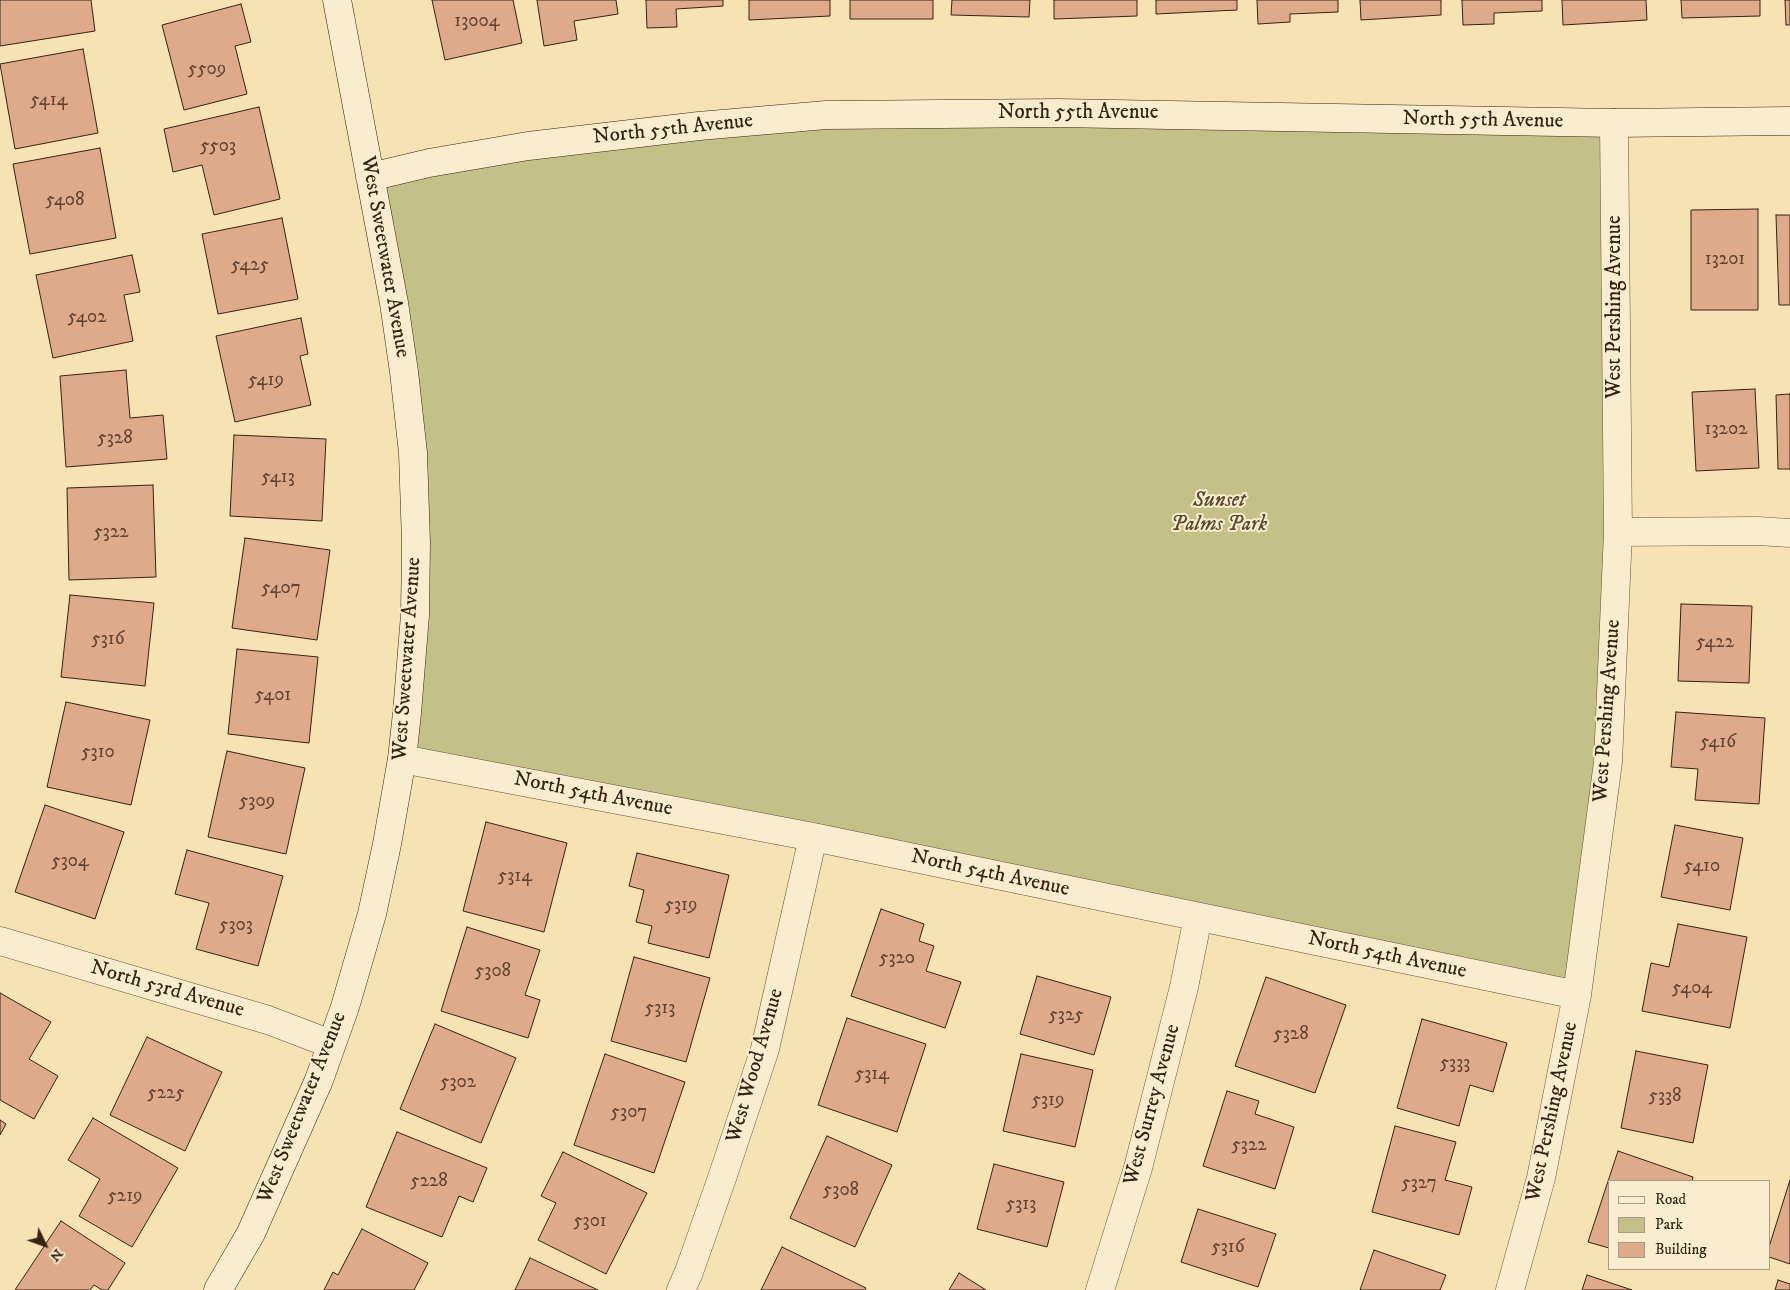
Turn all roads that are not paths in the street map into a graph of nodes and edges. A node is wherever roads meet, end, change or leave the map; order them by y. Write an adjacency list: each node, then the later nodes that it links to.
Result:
1 (337, 0): 4 (street, West Sweetwater Avenue)
2 (1790, 121): 3 (street, North 55th Avenue)
3 (1614, 123): 4 (street, North 55th Avenue); 5 (street, West Pershing Avenue)
4 (370, 177): 7 (street, West Sweetwater Avenue)
5 (1618, 532): 6 (street); 11 (street, West Pershing Avenue)
6 (1790, 533)
7 (402, 758): 8 (street, North 54th Avenue); 12 (street, West Sweetwater Avenue)
8 (813, 838): 9 (street, North 54th Avenue); 14 (street, West Wood Avenue)
9 (1198, 917): 11 (street, North 54th Avenue); 15 (street, West Surrey Avenue)
10 (0, 941): 12 (street, North 53rd Avenue)
11 (1577, 995): 16 (street, West Pershing Avenue)
12 (332, 1044): 13 (street, West Sweetwater Avenue)
13 (218, 1290)
14 (682, 1290)
15 (1100, 1290)
16 (1510, 1290)

